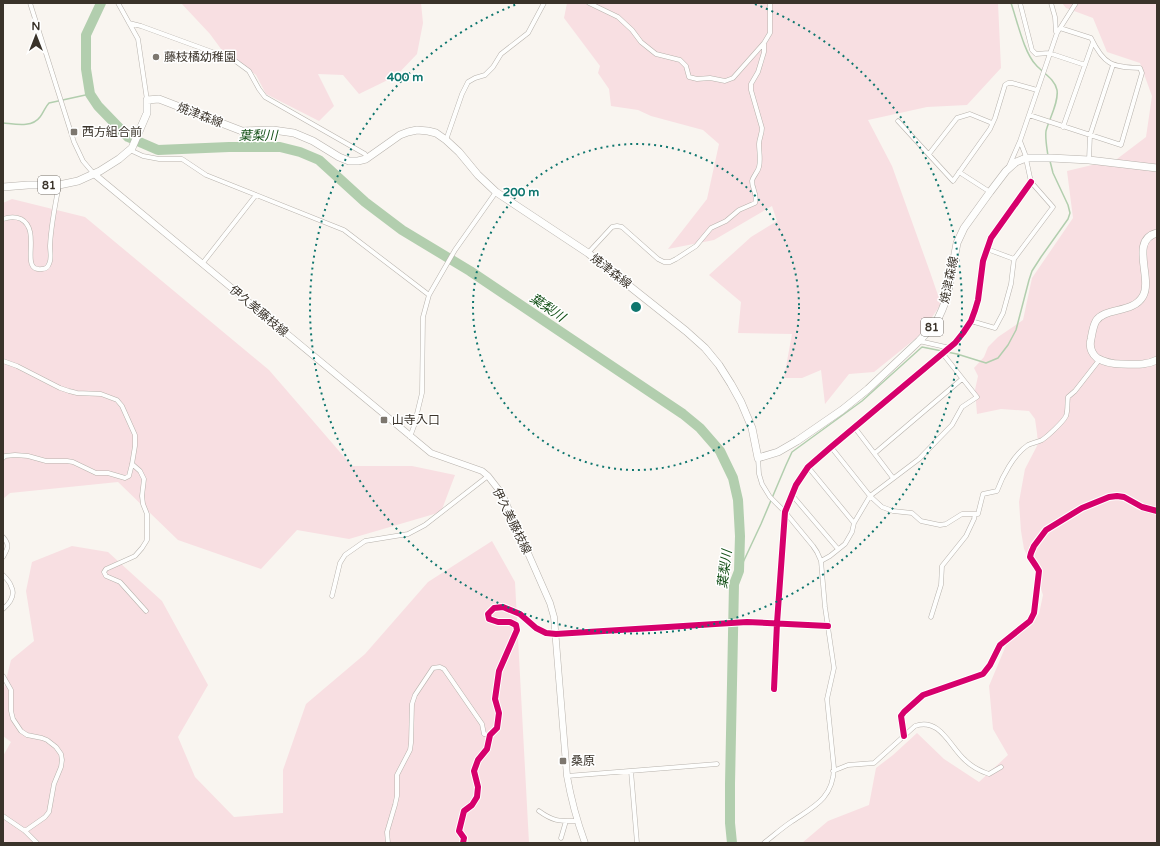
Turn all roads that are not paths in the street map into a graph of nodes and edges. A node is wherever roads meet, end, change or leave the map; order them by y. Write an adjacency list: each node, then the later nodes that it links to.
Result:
1 (30, 3): 34 (street)
2 (118, 3): 9 (street)
3 (544, 3): 24 (street)
4 (589, 3): 13 (street)
5 (770, 3): 13 (street)
6 (1020, 3): 14 (street)
7 (1051, 3): 11 (street)
8 (1076, 3): 10 (street)
9 (129, 23): 18 (street); 29 (street)
10 (1060, 28): 11 (street); 12 (street)
11 (1056, 33): 14 (street)
12 (1093, 42): 15 (street); 16 (street)
13 (764, 43): 44 (street)
14 (1049, 53): 15 (street); 17 (street)
15 (1085, 65): 22 (street)
16 (1113, 65): 23 (street); 23 (street)
17 (1038, 90): 19 (street); 21 (street)
18 (147, 100): 26 (main road, 81); 29 (main road, 焼津森線)
19 (1029, 115): 22 (street); 25 (street)
20 (898, 121): 27 (street)
21 (992, 123): 27 (street); 32 (street)
22 (1064, 127): 23 (street)
23 (1090, 136): 30 (street)
24 (446, 140): 29 (main road, 焼津森線); 38 (main road, 焼津森線)
25 (1020, 141): 28 (street); 33 (street)
26 (131, 149): 34 (main road, 81); 40 (street)
27 (929, 154): 32 (street)
28 (1026, 158): 30 (main road); 33 (main road, 焼津森線 / 81); 35 (street)
29 (366, 159)
30 (1089, 160): 31 (main road)
31 (1157, 168)
32 (959, 172): 39 (street)
33 (1006, 172): 39 (main road, 焼津森線 / 81)
34 (94, 174): 36 (main road, 81); 46 (main road, 伊久美藤枝線)
35 (1031, 182): 43 (street); 45 (street)
36 (59, 185): 37 (main road, 81); 41 (street)
37 (3, 187)
38 (496, 192): 44 (main road, 焼津森線); 47 (street)
39 (990, 192): 49 (main road, 焼津森線 / 81)
40 (256, 195): 46 (street); 47 (street)
41 (3, 219)
42 (1157, 233): 52 (main road)
43 (986, 249): 45 (street); 48 (street)
44 (588, 253): 61 (main road, 焼津森線)
45 (1014, 259): 48 (street)
46 (202, 264): 57 (main road, 伊久美藤枝線)
47 (429, 295): 57 (street)
48 (972, 320): 50 (street)
49 (919, 341): 50 (street); 61 (main road, 焼津森線 / 81)
50 (950, 348): 51 (street)
51 (942, 354): 55 (street); 56 (street)
52 (1100, 359): 53 (main road); 70 (street)
53 (1157, 360)
54 (3, 361): 62 (street)
55 (962, 379): 59 (street); 65 (street)
56 (855, 428): 58 (street); 59 (street)
57 (410, 437): 64 (main road, 伊久美藤枝線)
58 (831, 447): 63 (street); 67 (street)
59 (875, 453): 65 (street)
60 (3, 458): 62 (street)
61 (758, 458): 69 (street)
62 (132, 464): 79 (street)
63 (808, 467): 66 (street); 71 (street)
64 (488, 476): 77 (street); 83 (main road, 伊久美藤枝線)
65 (893, 478): 67 (street)
66 (792, 495): 69 (street); 73 (street)
67 (870, 496): 70 (street); 71 (street)
68 (1157, 511): 87 (street)
69 (784, 512): 75 (street); 81 (street)
70 (974, 514): 80 (street)
71 (854, 523): 73 (street)
72 (3, 537): 74 (street)
73 (838, 549): 75 (street)
74 (3, 557)
75 (820, 561): 82 (street)
76 (3, 575): 78 (street)
77 (332, 596)
78 (3, 609)
79 (146, 612)
80 (931, 617)
81 (777, 623): 82 (street); 83 (street); 85 (street)
82 (828, 626): 91 (street)
83 (556, 634): 86 (street); 92 (main road, 伊久美藤枝線)
84 (3, 676): 97 (street)
85 (774, 689)
86 (490, 735): 100 (street); 101 (street)
87 (904, 736): 89 (street); 91 (street)
88 (717, 764): 90 (street)
89 (1001, 767)
90 (631, 771): 92 (street); 103 (street)
91 (834, 771): 104 (street)
92 (567, 776): 95 (main road, 伊久美藤枝線)
93 (539, 811): 96 (street)
94 (3, 816): 97 (street)
95 (578, 821): 96 (street); 102 (main road, 伊久美藤枝線)
96 (566, 822): 98 (street)
97 (25, 832): 99 (street)
98 (561, 838)
99 (37, 843)
100 (388, 843)
101 (463, 843)
102 (585, 843)
103 (637, 843)
104 (764, 843)

